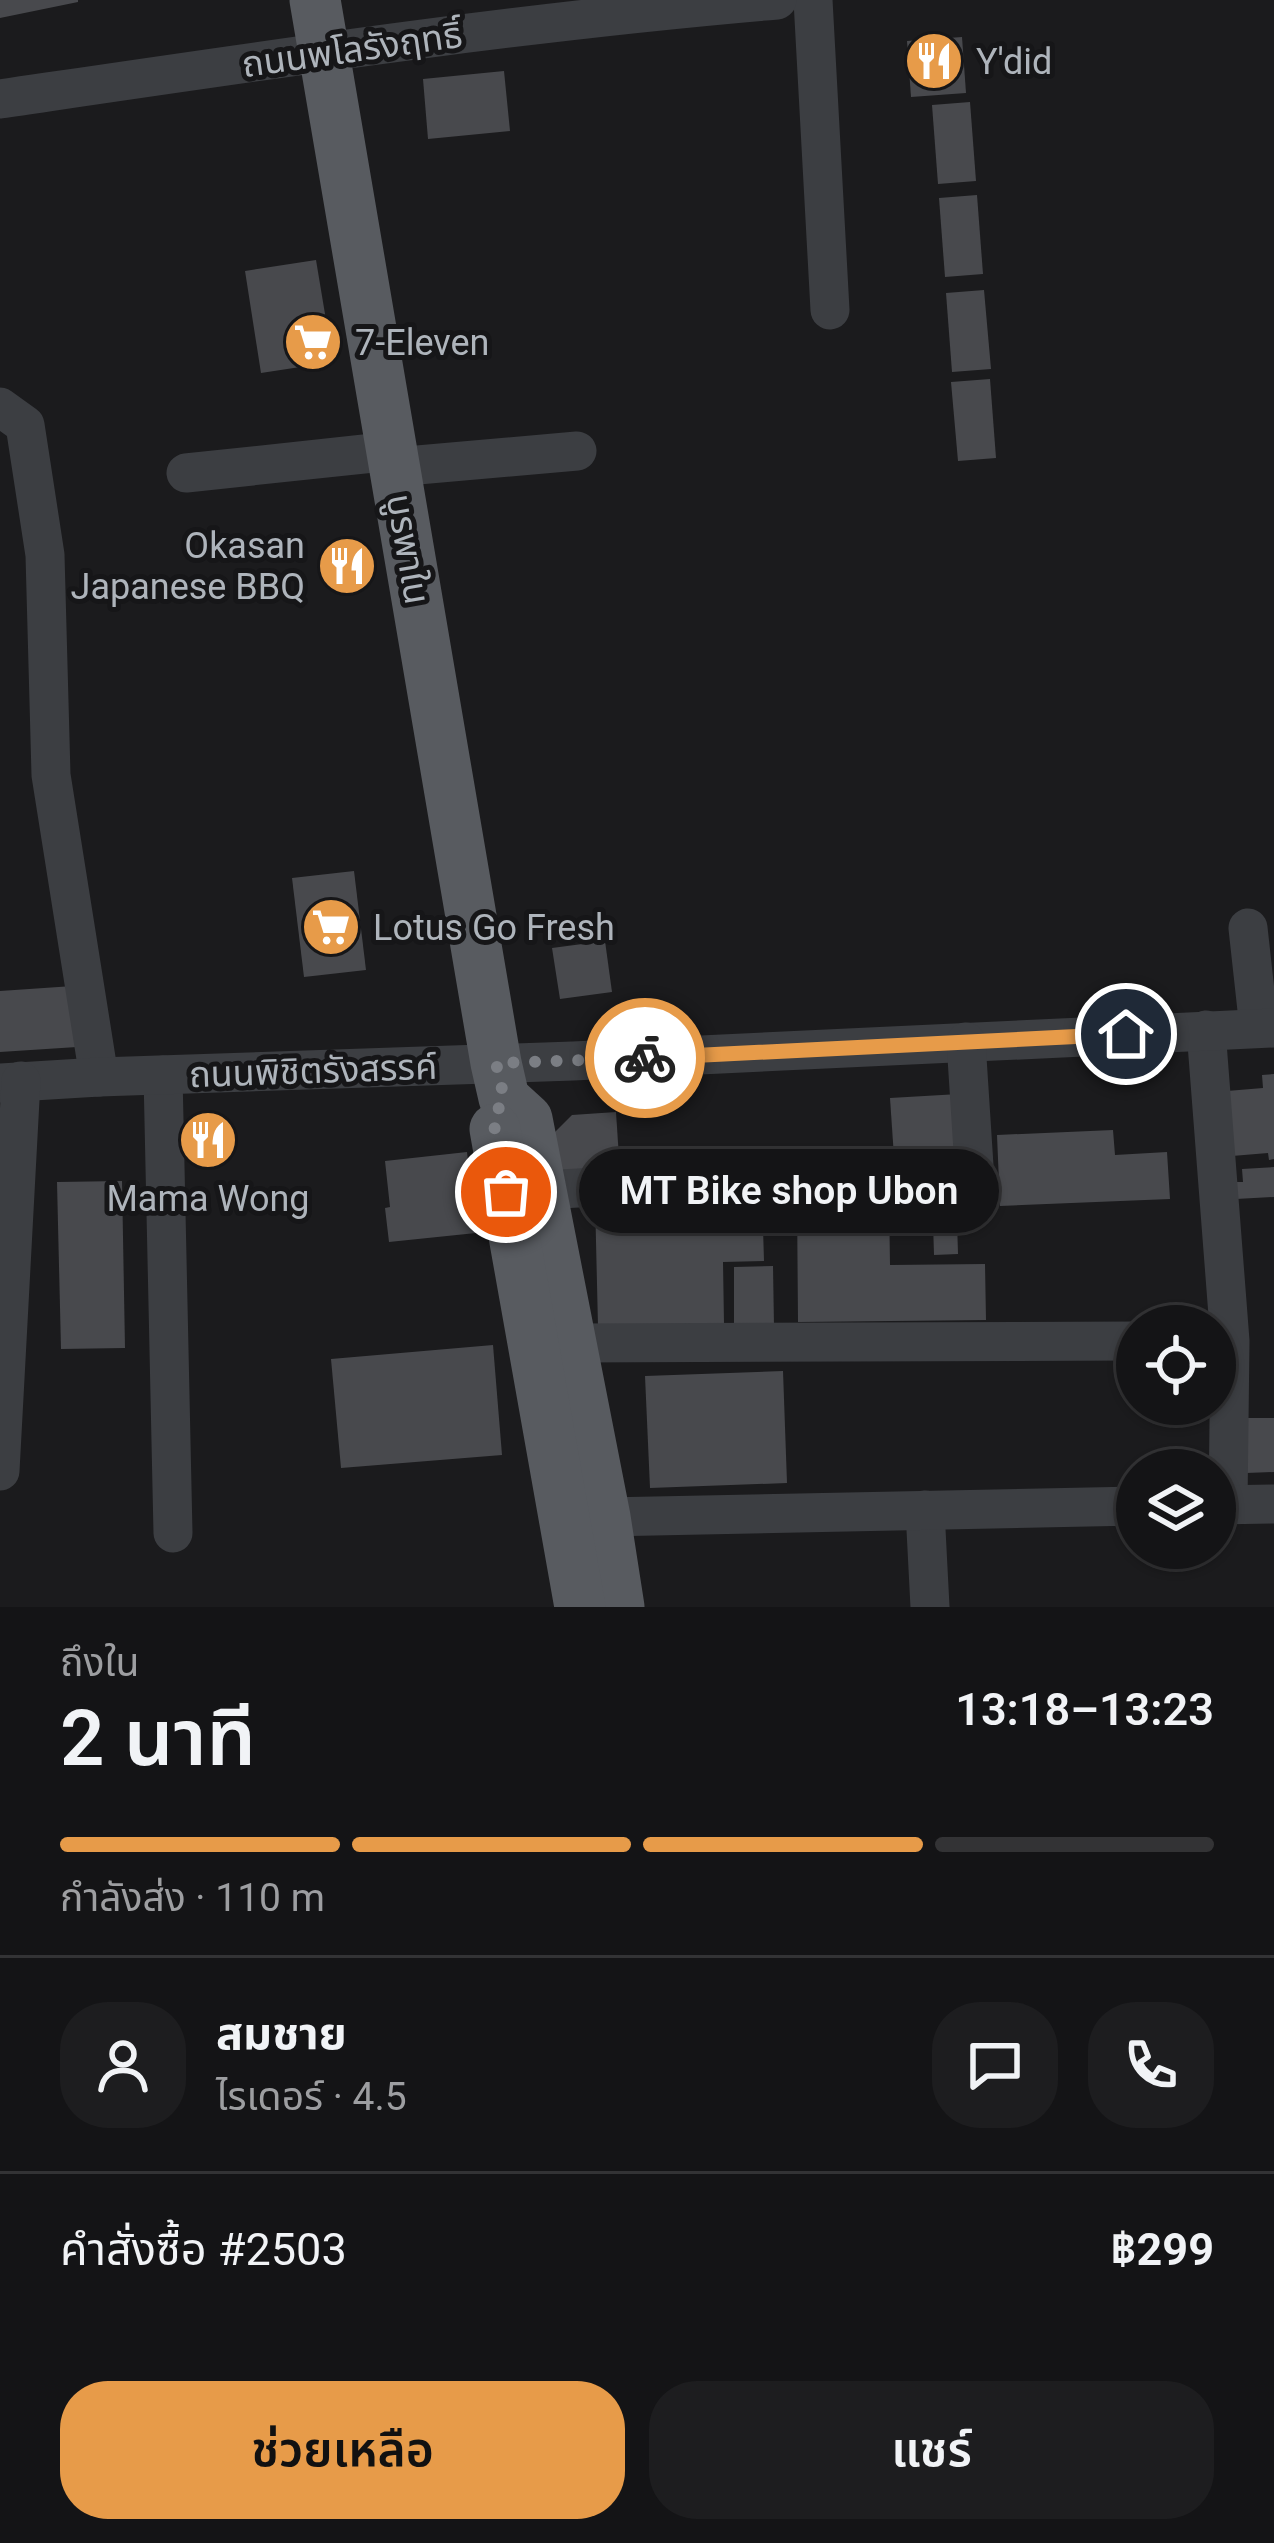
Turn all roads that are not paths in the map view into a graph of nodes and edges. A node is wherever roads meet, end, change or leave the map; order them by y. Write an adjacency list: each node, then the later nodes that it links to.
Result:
1 (315, 0): 5 (main road, บูรพาใน)
2 (777, 0): 4 (street, ถนนพโลรังฤทธิ์)
3 (812, 0): 7 (street)
4 (659, 5): 5 (street, ถนนพโลรังฤทธิ์)
5 (325, 52): 6 (street, ถนนพโลรังฤทธิ์); 10 (main road, บูรพาใน)
6 (0, 99)
7 (830, 310)
8 (0, 407): 17 (street)
9 (577, 451): 10 (street)
10 (393, 459): 11 (street); 18 (main road, บูรพาใน)
11 (186, 473)
12 (1248, 928): 13 (street)
13 (1266, 1028): 14 (street, ถนนพิชิตรังสรรค์)
14 (1206, 1030): 15 (street, ถนนพิชิตรังสรรค์); 21 (street)
15 (966, 1042): 18 (street, ถนนพิชิตรังสรรค์); 20 (street)
16 (163, 1075): 17 (street, ถนนพิชิตรังสรรค์); 18 (street, ถนนพิชิตรังสรรค์); 30 (street)
17 (99, 1077): 19 (street, ถนนพิชิตรังสรรค์)
18 (500, 1080): 20 (main road, บูรพาใน); 29 (main road, บูรพาใน)
19 (11, 1082): 24 (street)
20 (542, 1190): 23 (main road, บูรพาใน)
21 (1220, 1305)
22 (1116, 1341): 23 (street)
23 (572, 1343): 29 (main road, บูรพาใน)
24 (0, 1471)
25 (1274, 1504): 26 (street)
26 (1236, 1505)
27 (1116, 1506): 28 (street)
28 (925, 1510): 29 (street); 33 (street)
29 (585, 1520): 31 (main road, บูรพาใน); 32 (main road, บูรพาใน)
30 (172, 1533)
31 (580, 1607)
32 (619, 1607)
33 (930, 1607)

